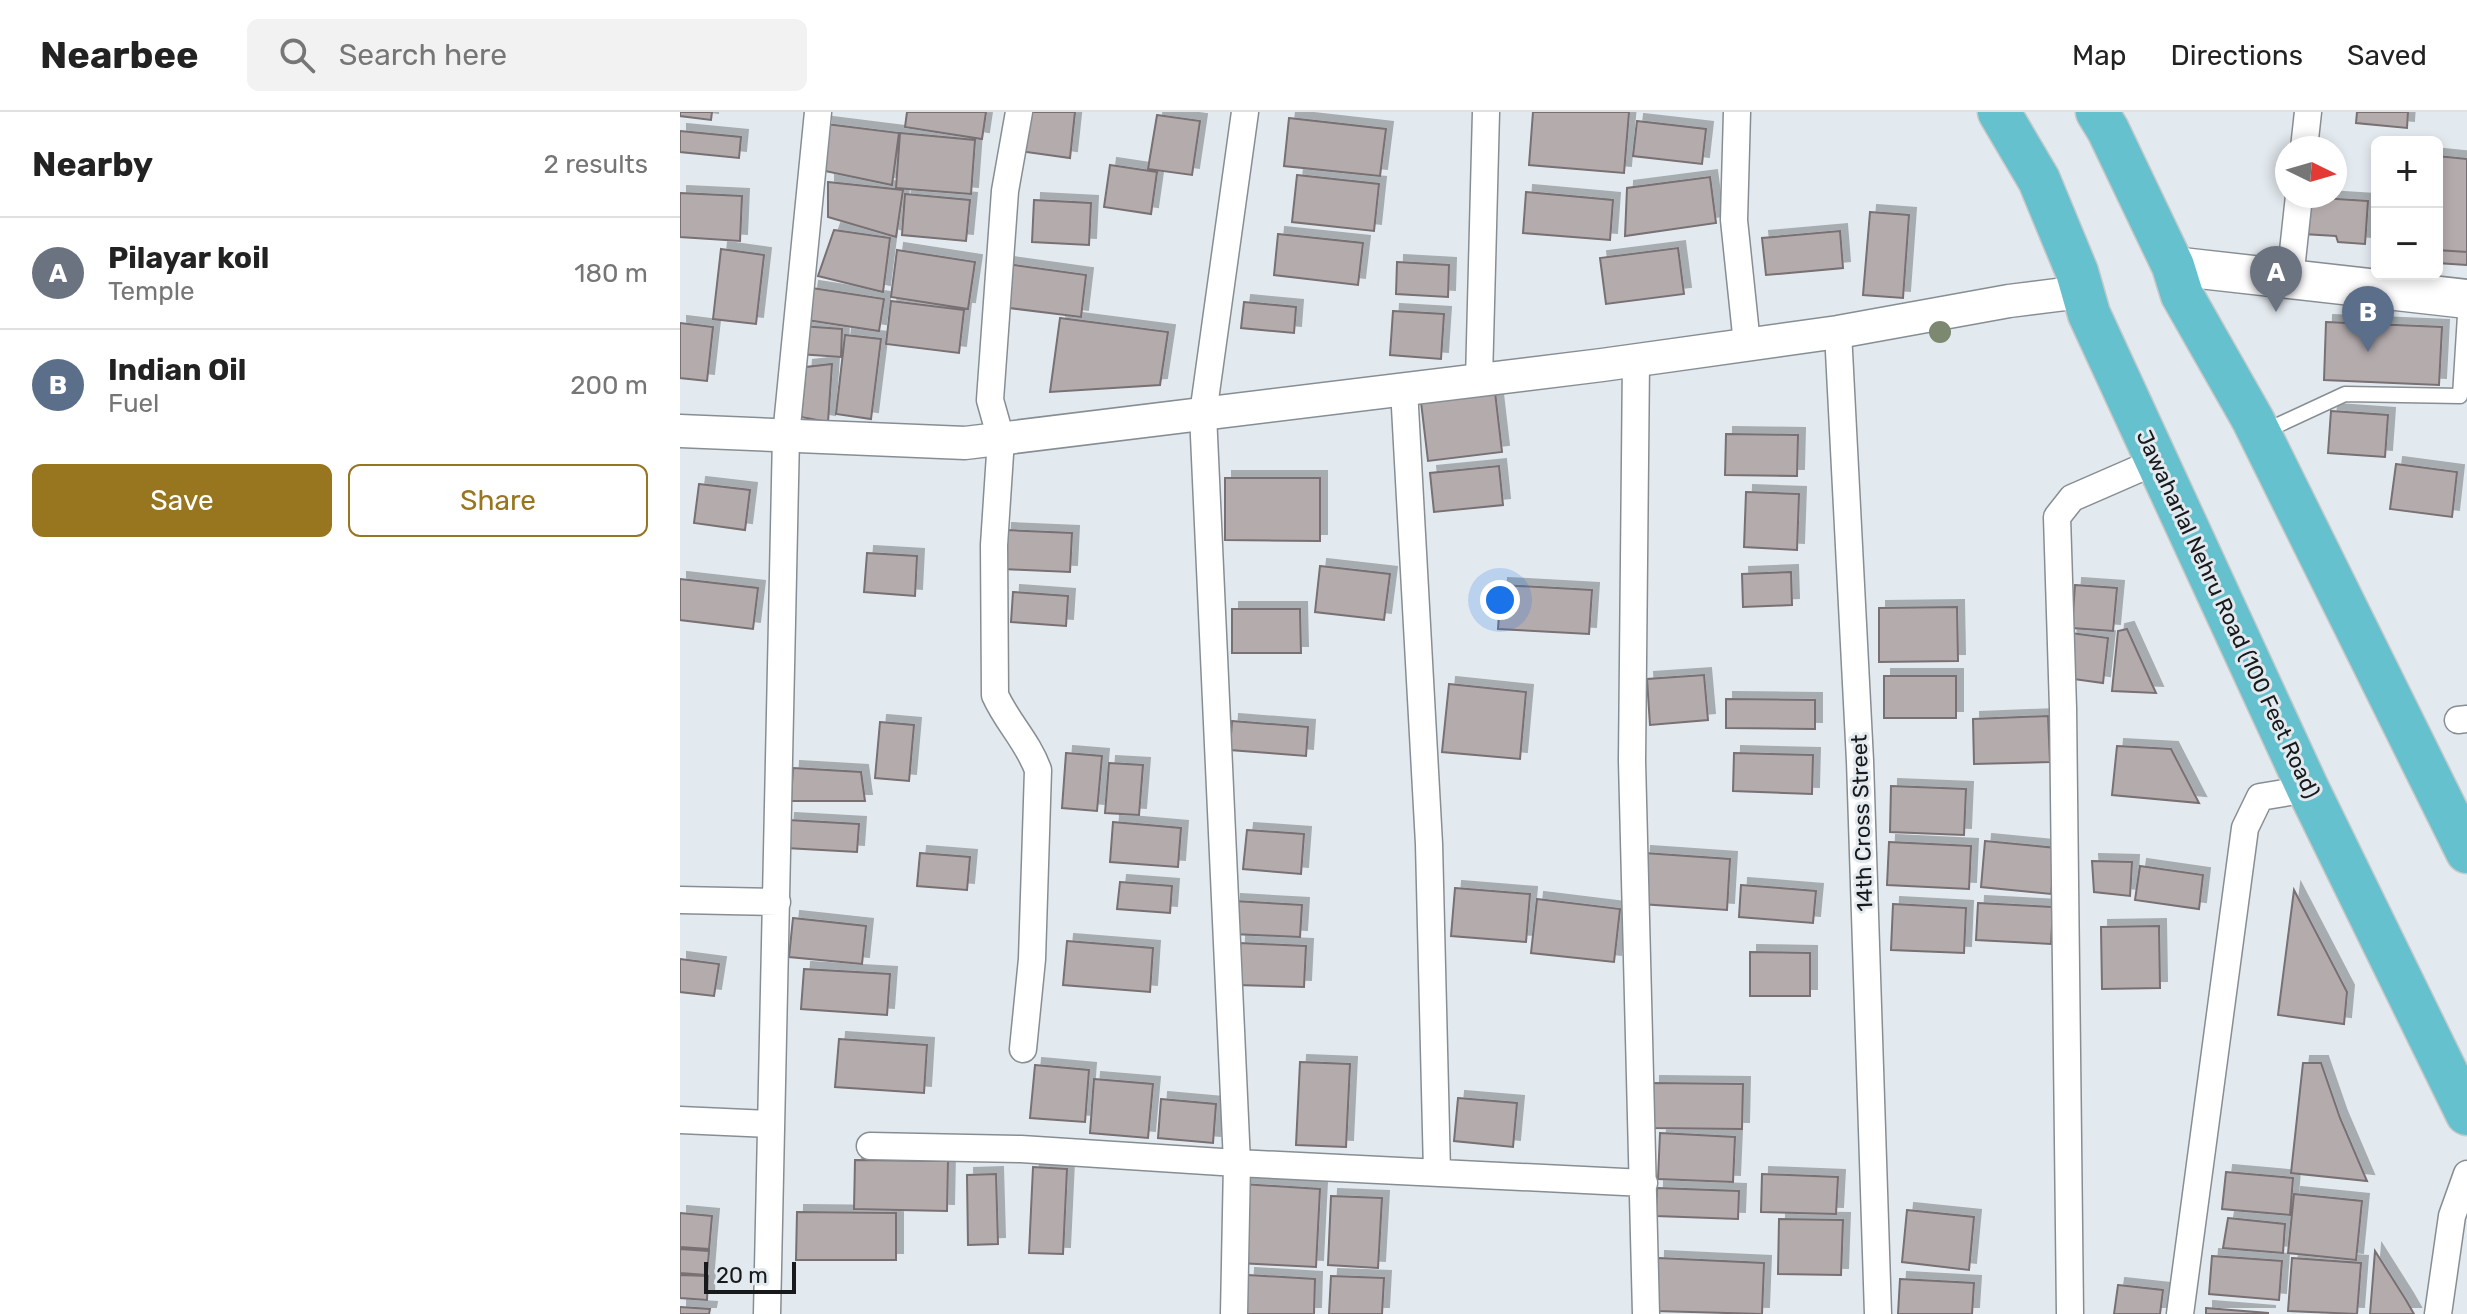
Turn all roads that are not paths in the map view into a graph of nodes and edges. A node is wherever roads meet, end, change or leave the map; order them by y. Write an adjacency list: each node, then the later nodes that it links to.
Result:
1 (818, 112): 24 (street)
2 (1019, 112): 25 (street)
3 (1245, 112): 21 (street)
4 (1486, 112): 19 (street)
5 (1737, 112): 17 (street)
6 (1999, 112): 13 (main road, Jawaharlal Nehru Road (100 Feet Road))
7 (2097, 112): 11 (main road)
8 (2308, 112): 9 (street)
9 (2305, 136)
10 (2298, 208): 12 (street)
11 (2176, 276): 12 (main road); 23 (main road)
12 (2289, 287): 14 (main road); 15 (main road)
13 (2081, 292): 16 (street); 26 (main road, Jawaharlal Nehru Road (100 Feet Road))
14 (2467, 298): 15 (lane)
15 (2467, 310): 23 (lane)
16 (1838, 332): 17 (street); 43 (street, 14th Cross Street)
17 (1747, 344): 18 (street)
18 (1636, 360): 19 (street); 39 (street)
19 (1479, 380): 20 (street)
20 (1404, 389): 21 (street); 37 (street)
21 (1203, 414): 25 (street); 36 (street)
22 (680, 431): 24 (street)
23 (2260, 434): 28 (main road)
24 (786, 436): 25 (street); 30 (street)
25 (1001, 439): 31 (street)
26 (2157, 461): 27 (main road, Jawaharlal Nehru Road (100 Feet Road)); 44 (street)
27 (2308, 789): 32 (main road, Jawaharlal Nehru Road (100 Feet Road)); 45 (street)
28 (2467, 852)
29 (680, 900): 30 (street)
30 (777, 902): 34 (street)
31 (1023, 1049)
32 (2467, 1114)
33 (680, 1120): 34 (street)
34 (771, 1124): 40 (street)
35 (870, 1146): 36 (street)
36 (1237, 1163): 37 (street); 41 (street)
37 (1437, 1172): 39 (street)
38 (2467, 1174): 46 (street)
39 (1644, 1183): 42 (street)
40 (767, 1314)
41 (1234, 1314)
42 (1646, 1314)
43 (1878, 1314)
44 (2070, 1314)
45 (2180, 1314)
46 (2438, 1314)

